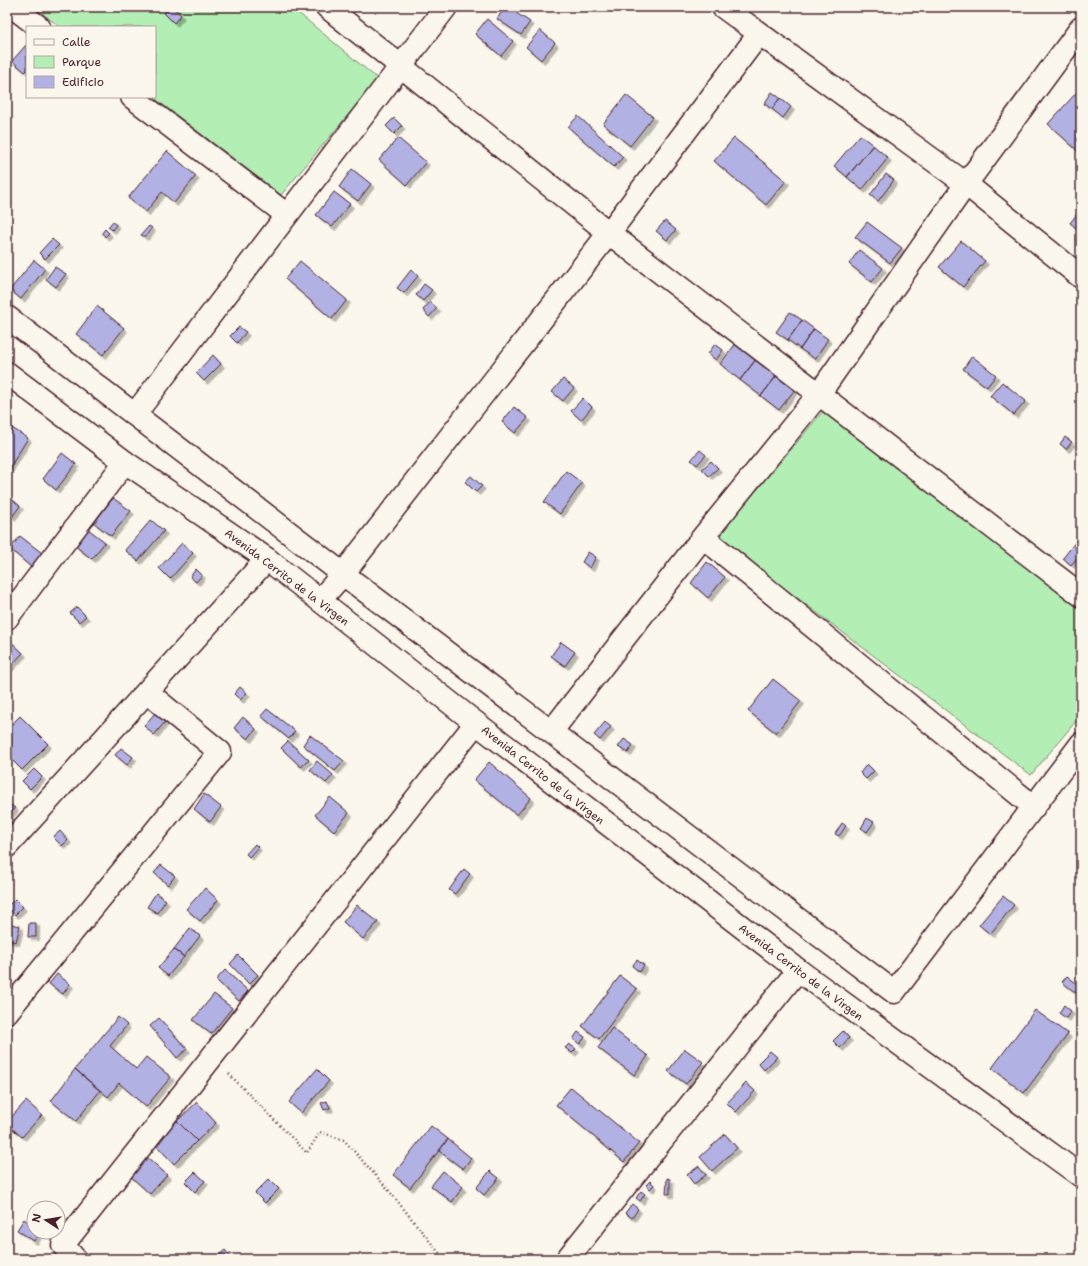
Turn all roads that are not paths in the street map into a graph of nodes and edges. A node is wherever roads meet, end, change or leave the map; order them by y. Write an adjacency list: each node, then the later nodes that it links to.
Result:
1 (13, 7): 5 (street)
2 (327, 7): 8 (street)
3 (446, 7): 8 (street)
4 (723, 7): 7 (street)
5 (38, 26)
6 (1081, 28): 10 (street)
7 (759, 34): 10 (street); 12 (street)
8 (401, 66): 11 (street); 12 (street)
9 (133, 98): 11 (street)
10 (966, 184): 13 (street); 16 (street)
11 (287, 215): 17 (street)
12 (609, 233): 16 (street); 21 (street)
13 (1081, 277)
14 (7, 317): 17 (street)
15 (7, 373): 18 (street, Avenida Cerrito de la Virgen)
16 (819, 394): 19 (street); 22 (street)
17 (135, 414): 21 (street)
18 (125, 462): 20 (street, Avenida Cerrito de la Virgen); 24 (street)
19 (703, 537): 27 (street); 29 (street)
20 (267, 559): 23 (street, Avenida Cerrito de la Virgen); 25 (street)
21 (343, 574): 23 (street); 27 (street)
22 (1081, 595)
23 (320, 600): 26 (street, Avenida Cerrito de la Virgen)
24 (7, 618)
25 (147, 692): 30 (street); 32 (street)
26 (476, 723): 31 (street, Avenida Cerrito de la Virgen); 34 (street)
27 (551, 732): 29 (street)
28 (1081, 744): 29 (street)
29 (1034, 807)
30 (7, 846)
31 (798, 970): 33 (street, Avenida Cerrito de la Virgen); 35 (street)
32 (7, 1012)
33 (1081, 1176)
34 (76, 1259)
35 (567, 1259)

